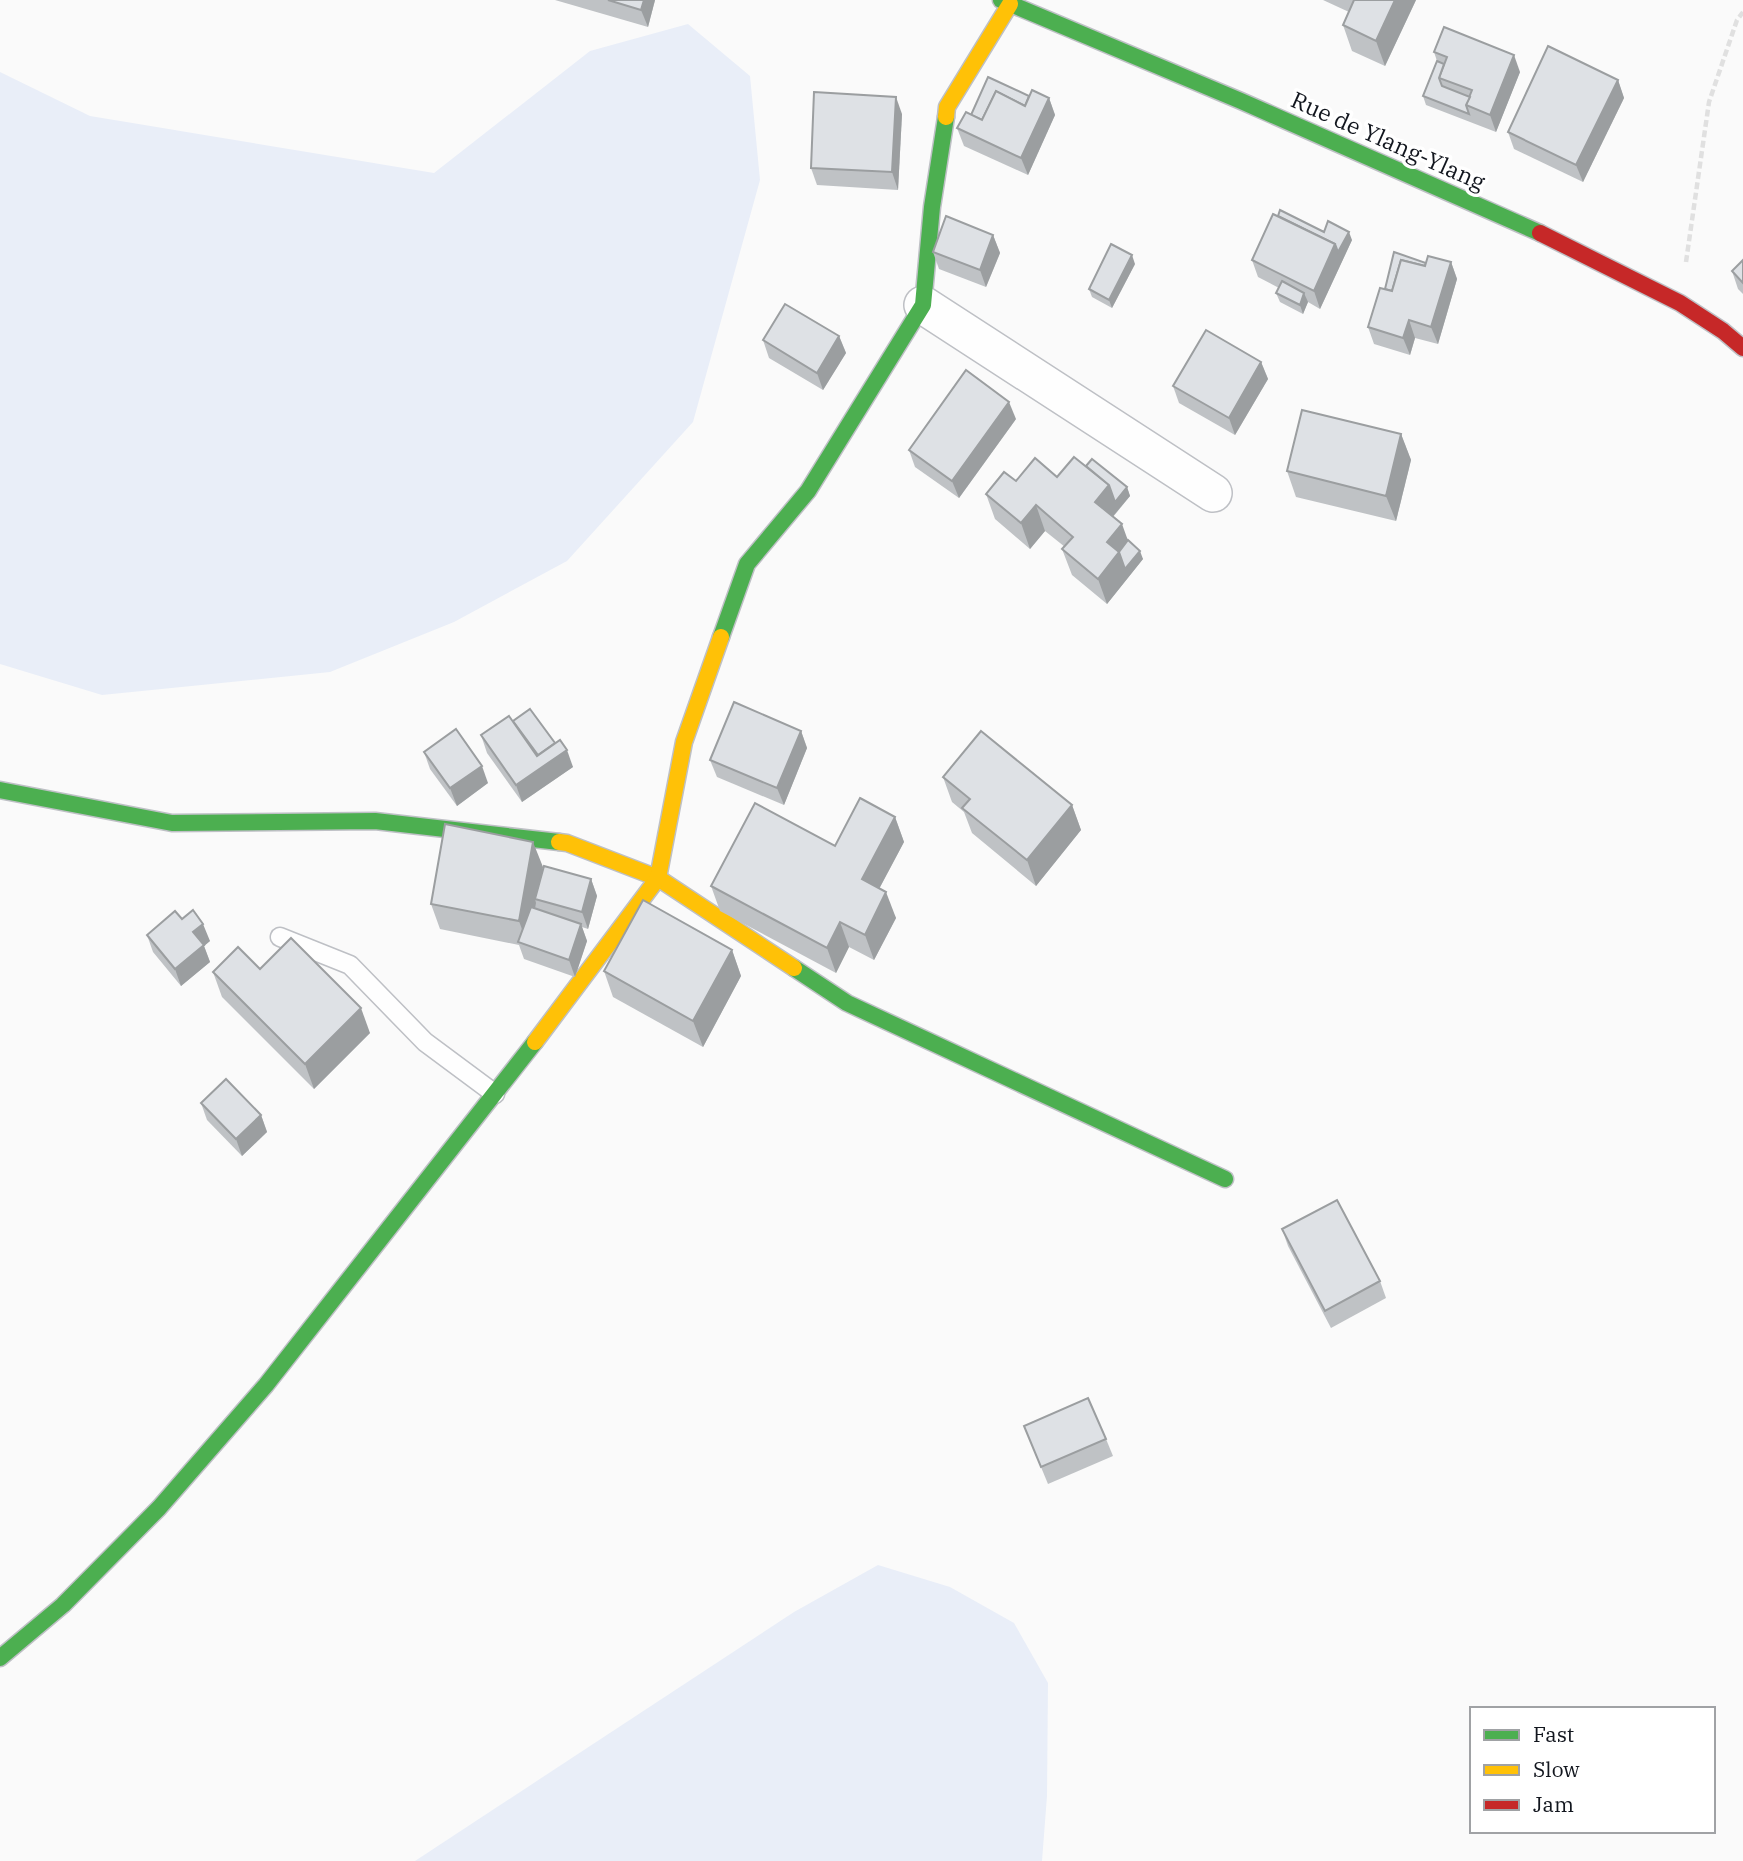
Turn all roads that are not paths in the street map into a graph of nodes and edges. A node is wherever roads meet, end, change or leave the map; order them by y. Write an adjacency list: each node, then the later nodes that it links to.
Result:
1 (1006, 2): 2 (street); 3 (street, Rue de Ylang-Ylang)
2 (923, 306): 4 (street); 6 (street)
3 (1743, 348)
4 (1213, 493)
5 (0, 790): 6 (street)
6 (658, 878): 8 (street); 9 (street)
7 (280, 937): 8 (lane)
8 (495, 1094): 10 (street)
9 (1225, 1179)
10 (0, 1658)

